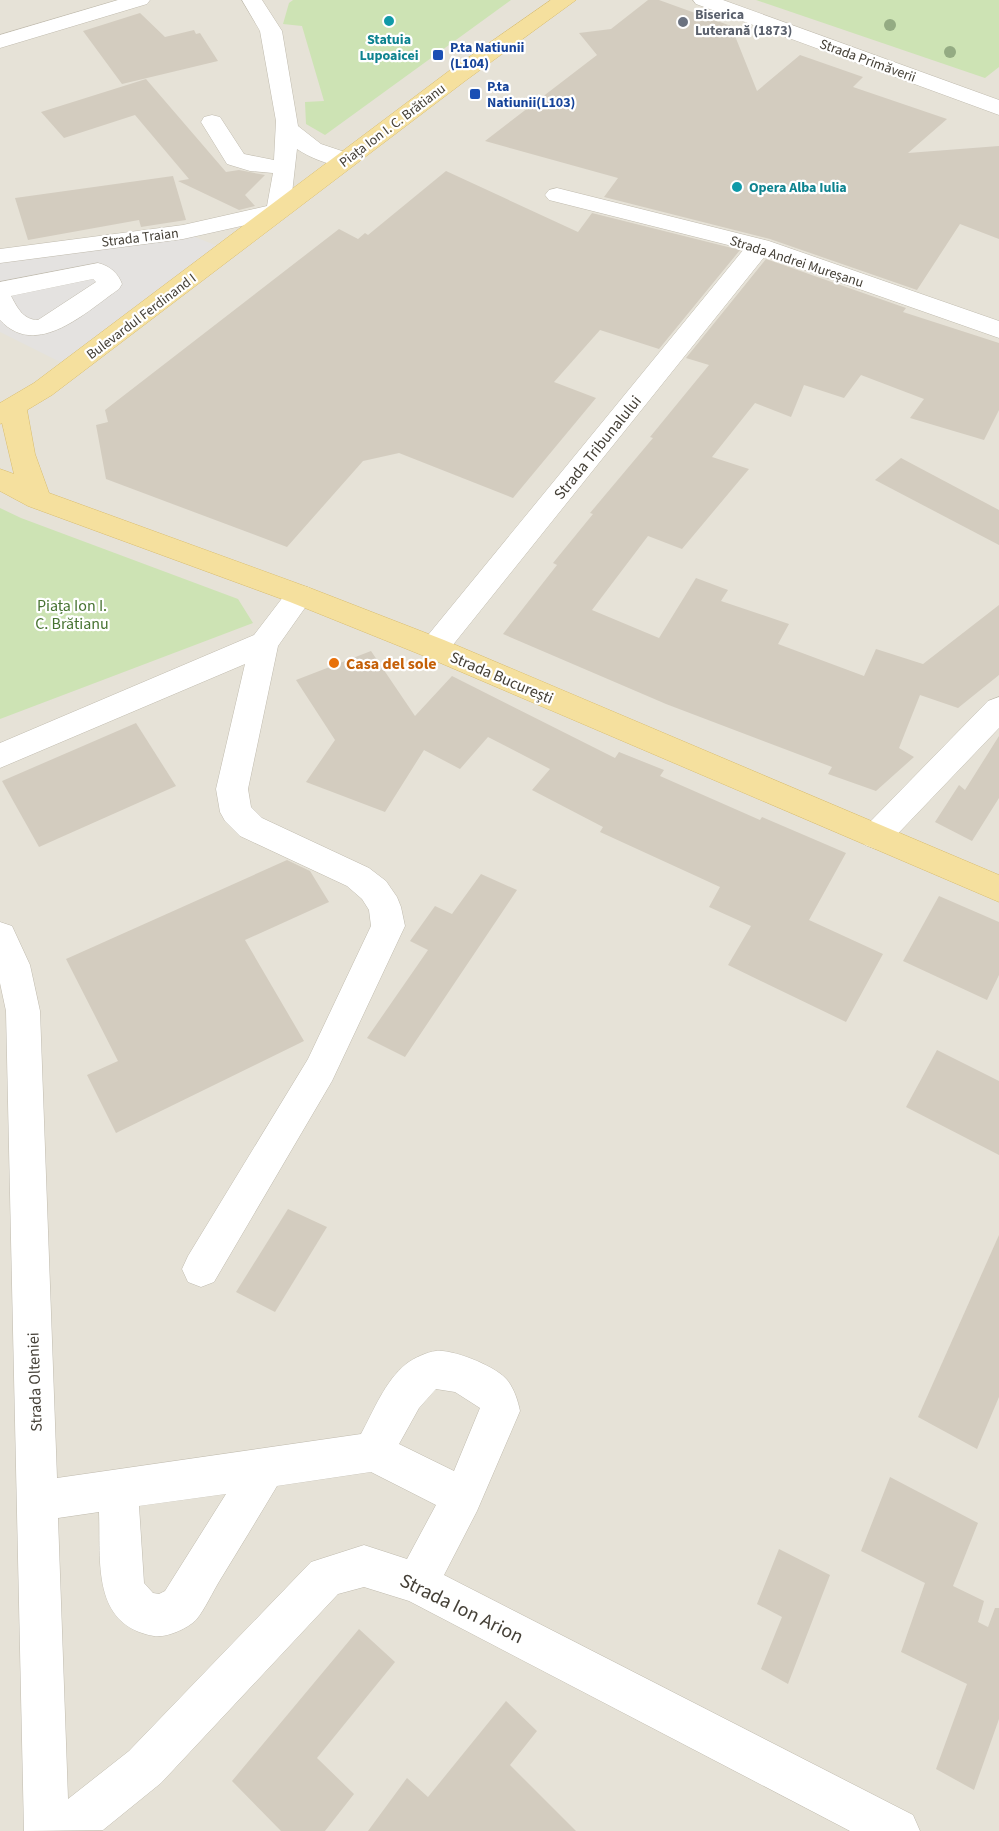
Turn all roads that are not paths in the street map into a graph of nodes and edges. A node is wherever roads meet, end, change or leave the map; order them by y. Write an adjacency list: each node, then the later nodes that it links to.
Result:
1 (140, 0): 7 (street)
2 (252, 0): 6 (street)
3 (279, 0): 6 (street)
4 (566, 0): 11 (main road, Piața Ion I. C. Brătianu)
5 (703, 0): 8 (street, Strada Primăverii)
6 (271, 32): 10 (street)
7 (0, 42)
8 (996, 103)
9 (212, 122): 12 (street)
10 (287, 127): 11 (street); 12 (street)
11 (346, 160): 14 (main road, Piața Ion I. C. Brătianu)
12 (285, 168): 14 (street)
13 (557, 195): 15 (street, Strada Andrei Mureșanu)
14 (278, 211): 16 (street, Strada Traian); 20 (main road, Bulevardul Ferdinand I)
15 (760, 246): 19 (street, Strada Andrei Mureșanu); 26 (street, Strada Tribunalului)
16 (0, 256)
17 (0, 290): 18 (street)
18 (0, 298)
19 (999, 330)
20 (7, 411): 22 (main road)
21 (0, 478): 22 (main road, Strada București)
22 (38, 499): 23 (main road); 24 (main road, Strada București)
23 (0, 505)
24 (300, 595): 25 (street); 26 (main road, Strada București)
25 (264, 643): 28 (street); 32 (street)
26 (434, 648): 29 (main road, Strada București)
27 (999, 709): 29 (street)
28 (0, 756)
29 (876, 836): 30 (main road, Strada București)
30 (999, 889)
31 (0, 936): 37 (street, Strada Olteniei)
32 (201, 1269)
33 (373, 1452): 34 (street); 36 (street); 36 (street)
34 (265, 1468): 35 (street); 35 (street)
35 (118, 1490): 37 (street)
36 (463, 1497): 38 (street)
37 (38, 1501): 39 (street, Strada Olteniei)
38 (417, 1583): 39 (street, Strada Ion Arion); 40 (street, Strada Ion Arion)
39 (49, 1831)
40 (897, 1831)

